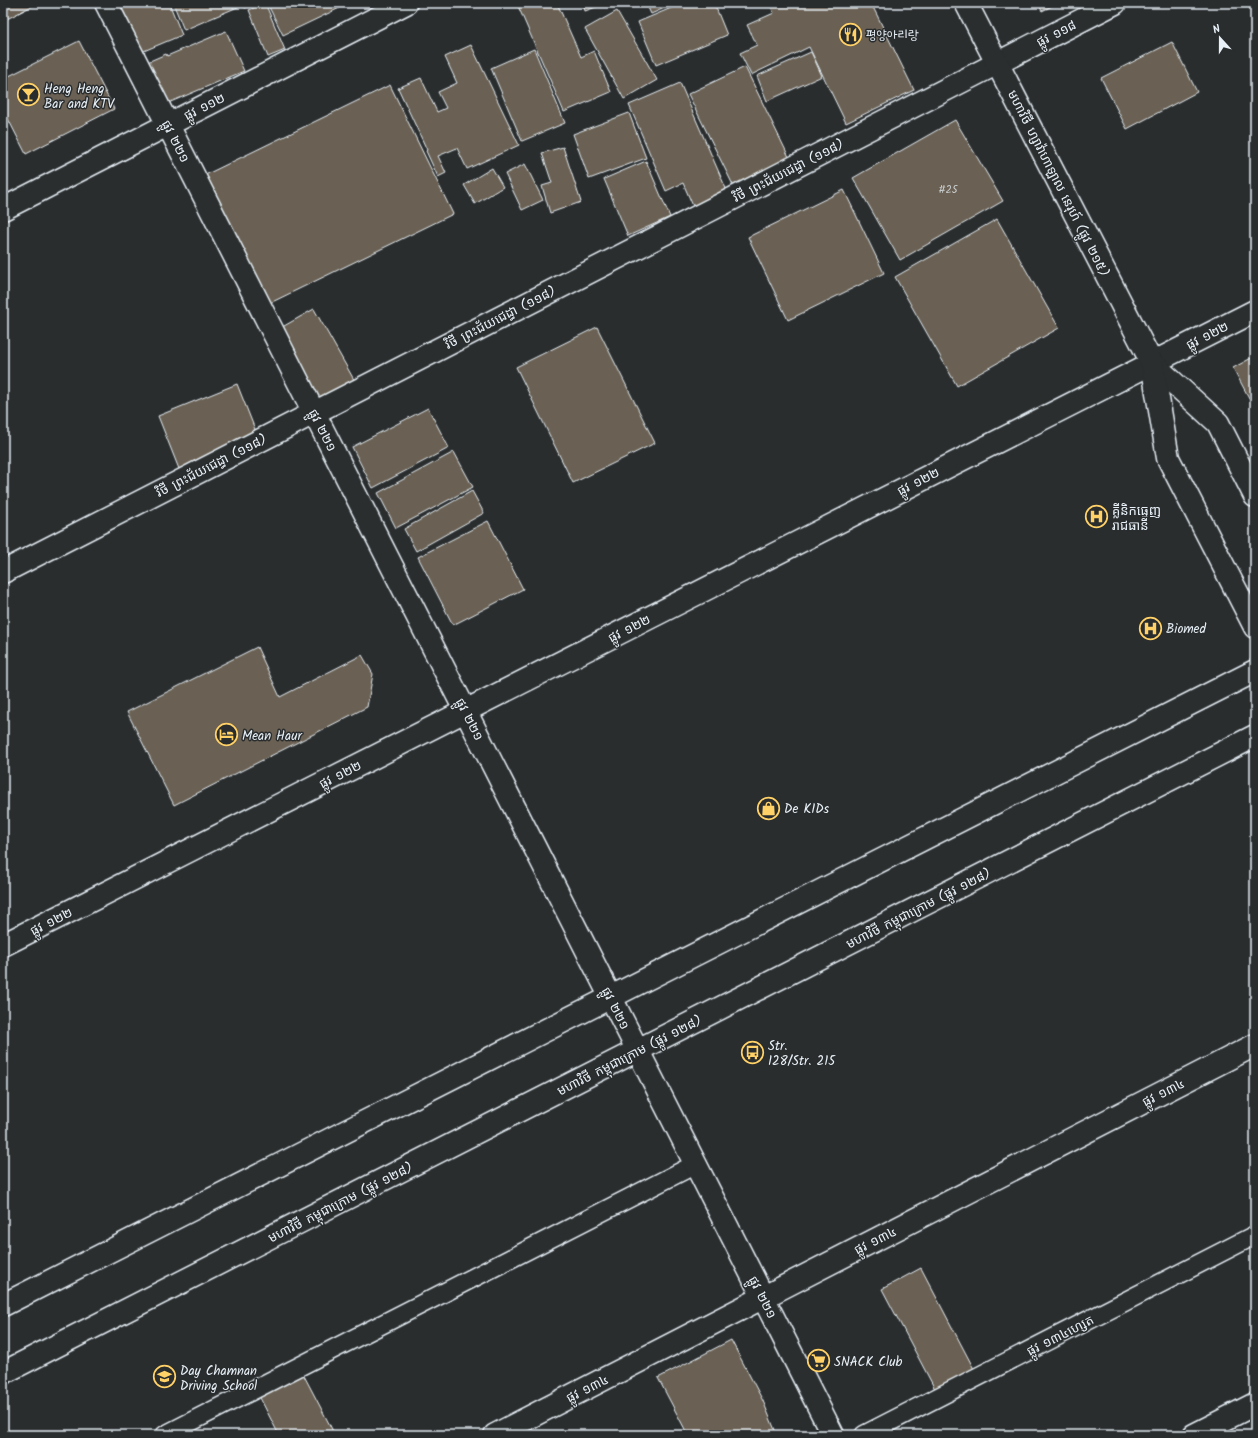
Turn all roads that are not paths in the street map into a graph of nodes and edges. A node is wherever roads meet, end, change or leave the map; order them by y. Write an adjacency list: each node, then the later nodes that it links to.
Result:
1 (106, 3): 6 (street, ផ្លូវ ២២១)
2 (406, 3): 6 (street, ផ្លូវ ១១២)
3 (966, 3): 5 (street, មហាវិថី ហ្សាវ៉ាហាឡាល នេរុហ៍ (ផ្លូវ ២១៥))
4 (1115, 3): 5 (street, ផ្លូវ ១១៨)
5 (997, 63): 9 (street, មហាវិថី ហ្សាវ៉ាហាឡាល នេរុហ៍ (ផ្លូវ ២១៥)); 10 (street, វិថី ព្រះជ័យជេដ្ធា (១១៨))
6 (168, 124): 7 (street, ផ្លូវ ១១២); 10 (street, ផ្លូវ ២២១)
7 (3, 209)
8 (1255, 311): 9 (street, ផ្លូវ ១២២)
9 (1152, 363): 11 (street, មហាវិថី ហ្សាវ៉ាហាឡាល នេរុហ៍ (ផ្លូវ ២១៥)); 13 (street, មហាវិថី ហ្សាវ៉ាហាឡាល នេរុហ៍ (ផ្លូវ ២១៥)); 15 (street, ផ្លូវ ១២២)
10 (314, 413): 12 (street, វិថី ព្រះជ័យជេដ្ធា (១១៨)); 15 (street, ផ្លូវ ២២១)
11 (1255, 496)
12 (3, 572)
13 (1255, 627)
14 (1255, 671): 18 (street)
15 (465, 710): 17 (street, ផ្លូវ ១២២); 18 (street, ផ្លូវ ២២១)
16 (1255, 736): 20 (street, មហាវិថី កម្ពុជាក្រោម (ផ្លូវ ១២៨))
17 (3, 945)
18 (611, 998): 20 (street, ផ្លូវ ២២១); 24 (street)
19 (1255, 1045): 23 (street, ផ្លូវ ១៣៤)
20 (638, 1050): 21 (street, ផ្លូវ ២២១); 25 (street, មហាវិថី កម្ពុជាក្រោម (ផ្លូវ ១២៨))
21 (696, 1164): 23 (street, ផ្លូវ ២២១); 27 (lane)
22 (1255, 1235): 30 (lane, ផ្លូវ ១៣៤ហ្សេត)
23 (763, 1297): 28 (street, ផ្លូវ ១៣៤); 29 (street, ផ្លូវ ២២១)
24 (3, 1306)
25 (3, 1373)
26 (1255, 1404): 31 (street)
27 (166, 1435)
28 (495, 1435)
29 (833, 1435)
30 (864, 1435)
31 (1194, 1435)

